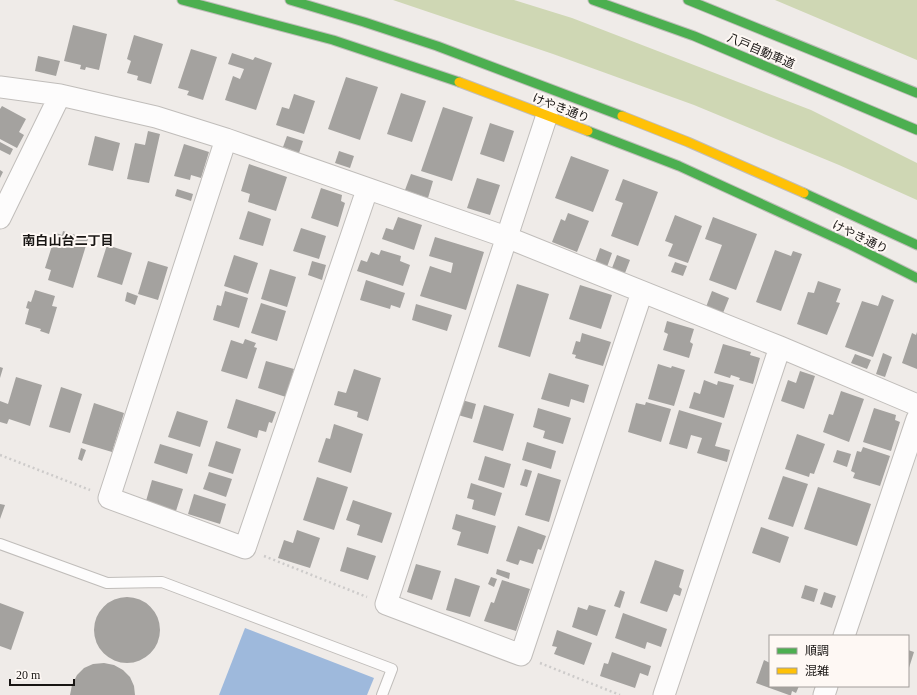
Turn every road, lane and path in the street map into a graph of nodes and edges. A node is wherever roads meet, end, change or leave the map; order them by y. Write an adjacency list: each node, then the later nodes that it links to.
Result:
1 (182, 0): 8 (main road, けやき通り)
2 (290, 0): 14 (main road, けやき通り)
3 (593, 0): 9 (main road, 八戸自動車道)
4 (688, 0): 6 (main road, 八戸自動車道)
5 (0, 87): 7 (street)
6 (917, 93)
7 (60, 95): 10 (street); 12 (street)
8 (547, 115): 13 (street); 15 (main road, けやき通り)
9 (917, 130)
10 (226, 140): 11 (street); 21 (street)
11 (367, 190): 13 (street); 23 (street)
12 (0, 218)
13 (506, 237): 16 (street); 24 (street)
14 (917, 245)
15 (917, 278)
16 (642, 292): 17 (street); 26 (street)
17 (780, 347): 18 (street); 29 (street)
18 (917, 405)
19 (917, 419): 25 (street)
20 (0, 455): 21 (path)
21 (109, 498): 23 (street)
22 (0, 544): 27 (lane)
23 (244, 548): 24 (path)
24 (386, 604): 26 (street)
25 (844, 635)
26 (521, 655): 28 (path)
27 (382, 695)
28 (620, 695)
29 (664, 695)

